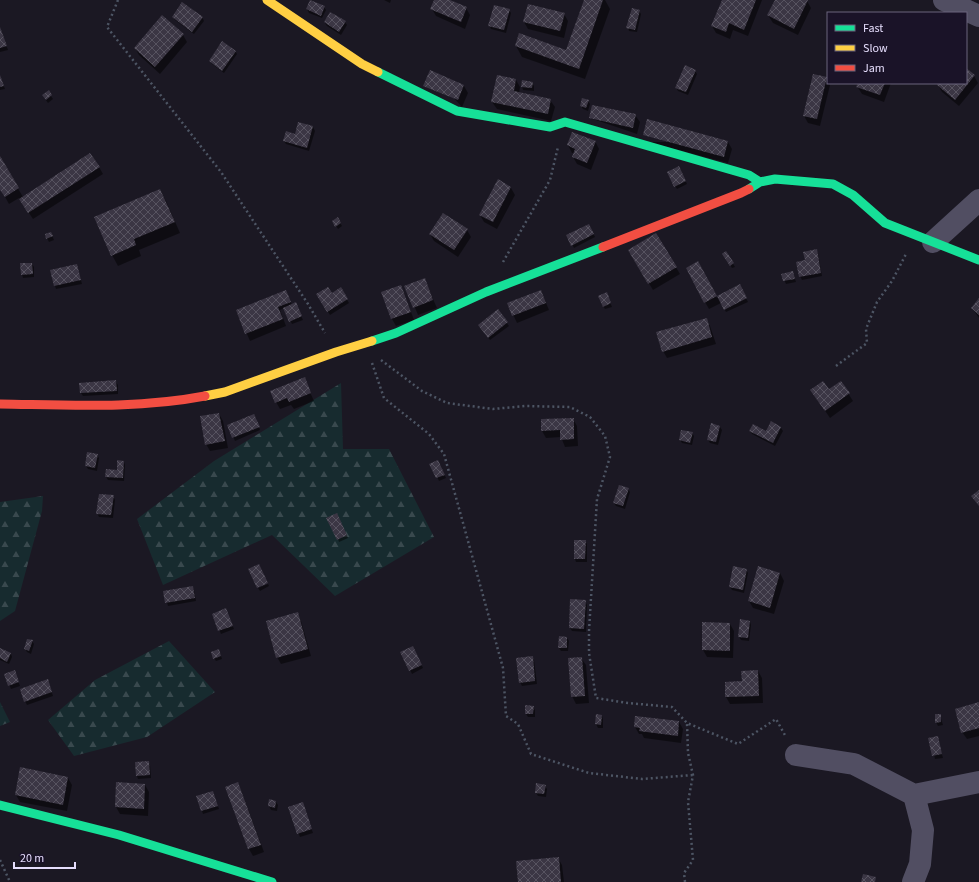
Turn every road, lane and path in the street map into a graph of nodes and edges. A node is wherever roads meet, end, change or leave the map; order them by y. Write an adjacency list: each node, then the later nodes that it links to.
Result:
1 (118, 0): 11 (path)
2 (267, 0): 5 (street)
3 (944, 0): 4 (street)
4 (979, 16)
5 (565, 122): 6 (street); 10 (path)
6 (760, 182): 8 (street); 10 (street)
7 (979, 200): 8 (street)
8 (924, 239): 9 (street); 14 (path)
9 (979, 260)
10 (486, 292): 11 (street)
11 (336, 352): 15 (street)
12 (371, 358): 18 (path)
13 (380, 360): 16 (path)
14 (836, 366)
15 (0, 404)
16 (687, 723): 17 (path); 18 (path)
17 (796, 755): 20 (street)
18 (693, 775): 25 (path)
19 (979, 782): 20 (street)
20 (914, 795): 26 (street)
21 (0, 805): 24 (street)
22 (0, 860): 23 (path)
23 (10, 882)
24 (272, 882)
25 (685, 882)
26 (913, 882)

